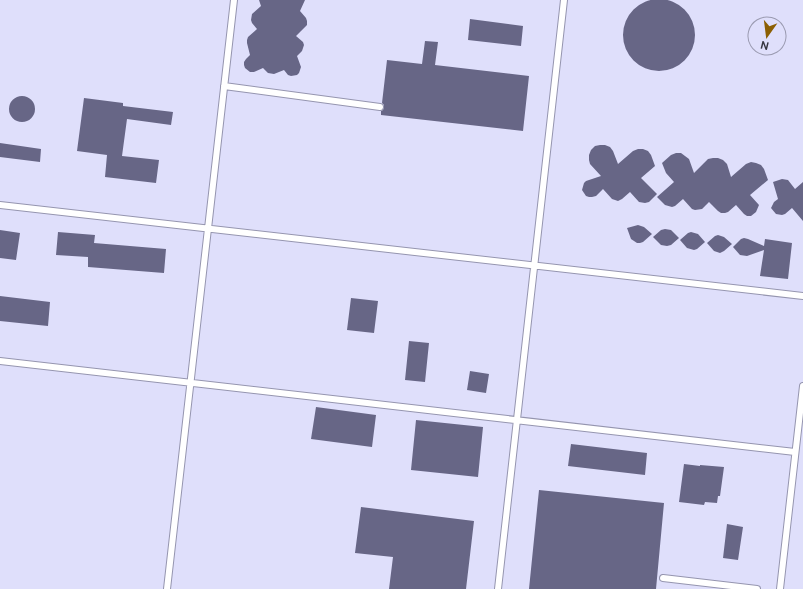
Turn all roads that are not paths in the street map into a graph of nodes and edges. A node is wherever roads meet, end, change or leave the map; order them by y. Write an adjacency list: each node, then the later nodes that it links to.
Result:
1 (234, 0): 3 (lane)
2 (564, 0): 7 (lane)
3 (224, 86): 4 (lane); 6 (lane)
4 (380, 107)
5 (0, 205): 6 (lane)
6 (208, 229): 7 (lane); 10 (lane)
7 (534, 266): 8 (lane); 12 (lane)
8 (803, 296)
9 (0, 360): 10 (lane)
10 (190, 382): 12 (lane); 15 (lane)
11 (803, 386): 13 (lane)
12 (517, 420): 13 (lane); 16 (lane)
13 (795, 452): 18 (lane)
14 (663, 578): 17 (lane)
15 (167, 589)
16 (498, 589)
17 (757, 589)
18 (780, 589)

